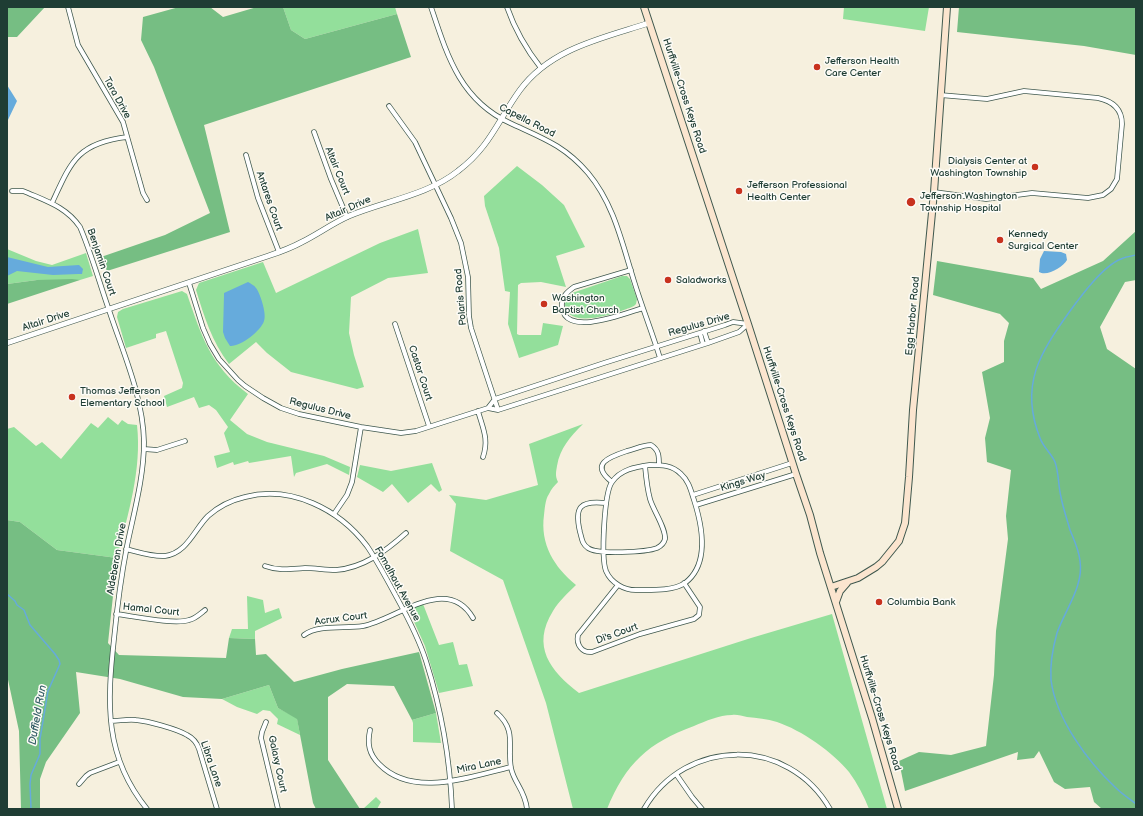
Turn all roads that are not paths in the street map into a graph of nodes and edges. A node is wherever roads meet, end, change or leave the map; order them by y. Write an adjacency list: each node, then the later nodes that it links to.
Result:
1 (68, 7): 12 (street, Tara Drive)
2 (431, 7): 10 (street, Capella Road)
3 (507, 7): 7 (street)
4 (644, 7): 6 (main road, Hurffville-Cross Keys Road)
5 (947, 7): 8 (main road, Egg Harbor Road)
6 (649, 23): 7 (street, Altair Drive); 26 (main road, Hurffville-Cross Keys Road)
7 (541, 68): 10 (street, Altair Drive)
8 (940, 95): 16 (main road, Egg Harbor Road); 16 (street)
9 (389, 106): 14 (street, Polaris Road)
10 (502, 119): 14 (street, Altair Drive); 21 (street, Capella Road)
11 (314, 132): 19 (street, Altair Court)
12 (127, 137): 17 (street, Tara Drive); 18 (street)
13 (246, 155): 20 (street, Antares Court)
14 (435, 185): 19 (street, Altair Drive); 32 (street, Polaris Road)
15 (12, 191): 18 (street, Benjamin Court)
16 (934, 192): 55 (main road, Egg Harbor Road)
17 (147, 200)
18 (52, 203): 24 (street, Benjamin Court)
19 (347, 217): 20 (street, Altair Drive)
20 (279, 252): 22 (street, Altair Drive)
21 (631, 270): 23 (street, Capella Road); 23 (street)
22 (189, 283): 24 (street, Altair Drive); 37 (street, Regulus Drive)
23 (642, 308): 30 (street, Capella Road)
24 (109, 309): 28 (street, Altair Drive); 39 (street, Aldeberan Drive)
25 (396, 324): 36 (street, Castor Court)
26 (748, 324): 27 (street, Regulus Drive); 29 (street, Regulus Drive); 41 (main road, Hurffville-Cross Keys Road)
27 (702, 332): 29 (street); 30 (street, Regulus Drive)
28 (7, 343)
29 (705, 344): 31 (street, Regulus Drive)
30 (656, 346): 31 (street, Capella Road); 32 (street, Regulus Drive)
31 (660, 358): 34 (street, Regulus Drive)
32 (495, 399): 33 (street); 34 (street, Polaris Road)
33 (488, 408): 34 (street, Regulus Drive); 35 (street, Regulus Drive)
34 (498, 410)
35 (478, 411): 36 (street, Regulus Drive); 40 (street)
36 (429, 426): 37 (street, Regulus Drive)
37 (361, 428): 49 (street)
38 (185, 441): 39 (street)
39 (144, 450): 51 (street, Aldeberan Drive)
40 (483, 457)
41 (792, 463): 44 (main road, Hurffville-Cross Keys Road); 46 (street, Kings Way)
42 (659, 465): 43 (street); 45 (street); 46 (street)
43 (645, 466): 45 (street); 52 (street)
44 (796, 474): 48 (street, Kings Way); 58 (main road, Hurffville-Cross Keys Road)
45 (612, 482): 47 (street)
46 (693, 495): 48 (street)
47 (606, 503): 52 (street); 52 (street)
48 (696, 506): 56 (street)
49 (334, 514): 51 (street, Fomalhaut Avenue); 53 (street, Fomalhaut Avenue)
50 (406, 533): 53 (street)
51 (126, 549): 62 (street, Aldeberan Drive)
52 (604, 552): 57 (street)
53 (374, 557): 54 (street); 61 (street, Fomalhaut Avenue)
54 (265, 566)
55 (855, 579): 58 (main road, Egg Harbor Road); 59 (main road)
56 (684, 583): 57 (street); 57 (street, Di's Court)
57 (618, 585)
58 (831, 587): 59 (main road, Hurffville-Cross Keys Road)
59 (836, 604): 82 (main road, Hurffville-Cross Keys Road)
60 (205, 610): 62 (street, Hamal Court)
61 (403, 610): 63 (street, Acrux Court); 64 (street, Acrux Court); 72 (street, Fomalhaut Avenue)
62 (116, 614): 66 (street, Aldeberan Drive)
63 (472, 618)
64 (304, 635)
65 (497, 713): 70 (street)
66 (111, 721): 69 (street, Aldeberan Drive); 75 (street, Libra Lane)
67 (266, 722): 76 (street, Galaxy Court)
68 (370, 730): 72 (street, Mira Lane)
69 (119, 762): 73 (street); 74 (street, Aldeberan Drive)
70 (511, 767): 72 (street, Mira Lane); 78 (street)
71 (676, 774): 79 (street); 80 (street); 81 (street)
72 (450, 781): 77 (street, Fomalhaut Avenue)
73 (79, 784)
74 (147, 809)
75 (217, 809)
76 (278, 809)
77 (452, 809)
78 (527, 809)
79 (644, 809)
80 (702, 809)
81 (830, 809)
82 (898, 809)

